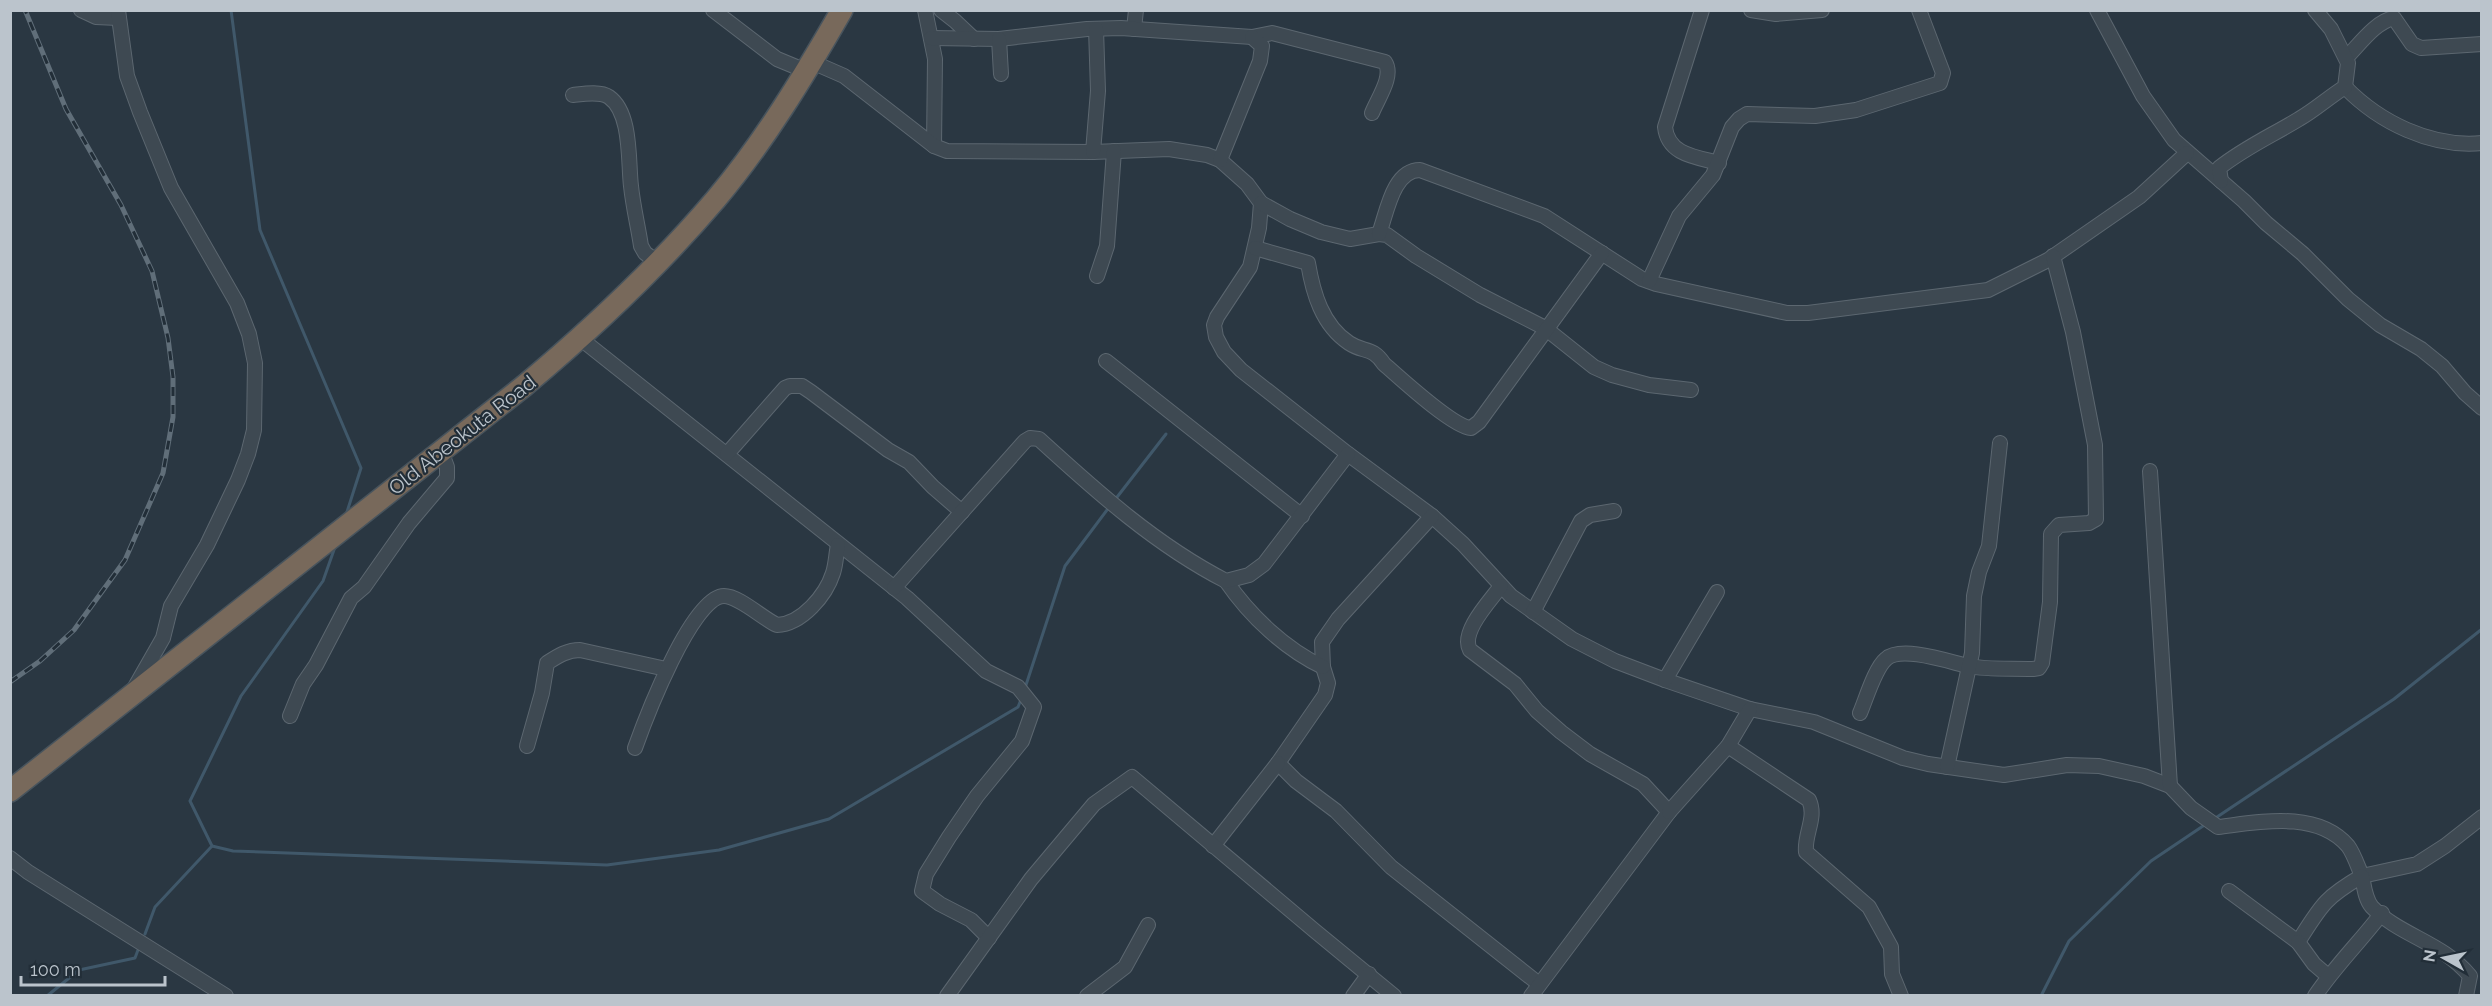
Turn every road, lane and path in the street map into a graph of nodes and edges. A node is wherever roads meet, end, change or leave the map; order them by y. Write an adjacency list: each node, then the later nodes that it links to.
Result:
1 (81, 10): 13 (street)
2 (713, 10): 24 (street)
3 (842, 10): 24 (highway, Old Abeokuta Road)
4 (925, 10): 18 (street)
5 (941, 10): 14 (street)
6 (1136, 10): 16 (street)
7 (1702, 10): 35 (street)
8 (1751, 10): 9 (street)
9 (1822, 10)
10 (1919, 10): 35 (street)
11 (2097, 10): 33 (street)
12 (2314, 10): 23 (street)
13 (118, 14): 69 (street)
14 (955, 21): 19 (street); 20 (street)
15 (1096, 29): 16 (street); 21 (street); 32 (street)
16 (1134, 29): 17 (street)
17 (1252, 37): 28 (street); 34 (street)
18 (931, 38): 19 (street); 30 (street)
19 (948, 38): 20 (street)
20 (974, 39): 21 (street)
21 (999, 39): 25 (street)
22 (2481, 44): 23 (street)
23 (2346, 58): 26 (street)
24 (809, 67): 30 (street); 42 (highway, Old Abeokuta Road)
25 (1001, 74)
26 (2345, 87): 29 (street); 36 (street)
27 (573, 95): 42 (street)
28 (1372, 112)
29 (2481, 143)
30 (934, 146): 32 (street)
31 (1114, 151): 32 (street); 34 (street); 43 (street)
32 (1093, 152)
33 (2187, 153): 36 (street); 41 (street)
34 (1220, 160): 37 (street)
35 (1719, 163): 44 (street)
36 (2221, 181): 49 (street)
37 (1261, 203): 38 (street); 39 (street)
38 (1379, 234): 40 (street); 45 (street)
39 (1255, 248): 45 (street); 53 (street)
40 (1602, 253): 44 (street); 45 (street)
41 (2053, 256): 44 (street); 65 (street)
42 (657, 262): 46 (highway, Old Abeokuta Road)
43 (1097, 276)
44 (1649, 281)
45 (1545, 328): 48 (street)
46 (581, 339): 51 (highway, Old Abeokuta Road); 52 (street)
47 (1106, 361): 57 (street)
48 (1691, 390)
49 (2481, 408)
50 (2000, 443): 65 (street)
51 (441, 451): 69 (highway, Old Abeokuta Road); 72 (street)
52 (727, 454): 56 (street); 59 (street)
53 (1348, 454): 57 (street); 58 (street)
54 (2150, 471): 78 (street)
55 (1614, 511): 64 (street)
56 (962, 512): 60 (street); 62 (street)
57 (1302, 516): 60 (street)
58 (1432, 516): 61 (street); 66 (street)
59 (838, 544): 62 (street); 67 (street)
60 (1226, 581): 66 (street)
61 (1501, 586): 64 (street); 80 (street)
62 (894, 588): 88 (street)
63 (1717, 592): 68 (street)
64 (1533, 612): 68 (street)
65 (1969, 666): 71 (street); 77 (street)
66 (1323, 667): 76 (street)
67 (666, 669): 73 (street); 75 (street)
68 (1665, 680): 70 (street)
69 (129, 697): 79 (highway, Old Abeokuta Road)
70 (1750, 709): 74 (street); 77 (street)
71 (1860, 713)
72 (291, 716)
73 (527, 746)
74 (1728, 746): 80 (street); 99 (street)
75 (635, 748)
76 (1278, 763): 82 (street); 93 (street)
77 (1947, 767): 78 (street)
78 (2170, 786): 84 (street)
79 (10, 791)
80 (1670, 812): 93 (street)
81 (2481, 817): 84 (street)
82 (1213, 846): 88 (street); 90 (street)
83 (10, 858): 94 (street)
84 (2362, 876): 86 (street); 89 (street)
85 (2229, 891): 89 (street)
86 (2382, 914): 91 (street); 92 (street)
87 (1148, 925): 96 (street)
88 (989, 938): 95 (street)
89 (2298, 942): 92 (street)
90 (1369, 974): 97 (street); 98 (street)
91 (2476, 974): 101 (street)
92 (2328, 976): 100 (street)
93 (1535, 990)
94 (226, 996)
95 (947, 996)
96 (1087, 996)
97 (1353, 996)
98 (1395, 996)
99 (1901, 996)
100 (2315, 996)
101 (2466, 996)

